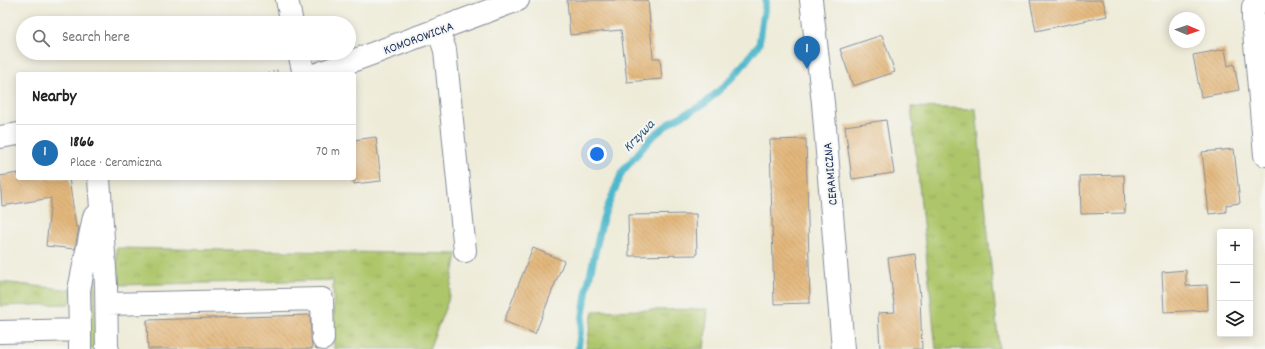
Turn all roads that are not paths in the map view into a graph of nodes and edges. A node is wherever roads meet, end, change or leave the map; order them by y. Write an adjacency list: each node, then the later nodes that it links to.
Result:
1 (287, 0): 5 (street)
2 (518, 0): 6 (street, KOMOROWICKA)
3 (811, 0): 22 (street, CERAMICZNA)
4 (1262, 0): 14 (street)
5 (290, 16)
6 (438, 30): 9 (street, KOMOROWICKA); 16 (street)
7 (301, 60): 10 (street)
8 (356, 60): 11 (street, KOMOROWICKA)
9 (356, 60)
10 (304, 72)
11 (322, 72)
12 (16, 134): 13 (street)
13 (0, 137)
14 (1265, 155)
15 (100, 183): 17 (street); 19 (street)
16 (465, 251)
17 (107, 304): 20 (street); 21 (street)
18 (0, 332): 19 (street)
19 (80, 339)
20 (322, 339)
21 (107, 349)
22 (843, 349)

